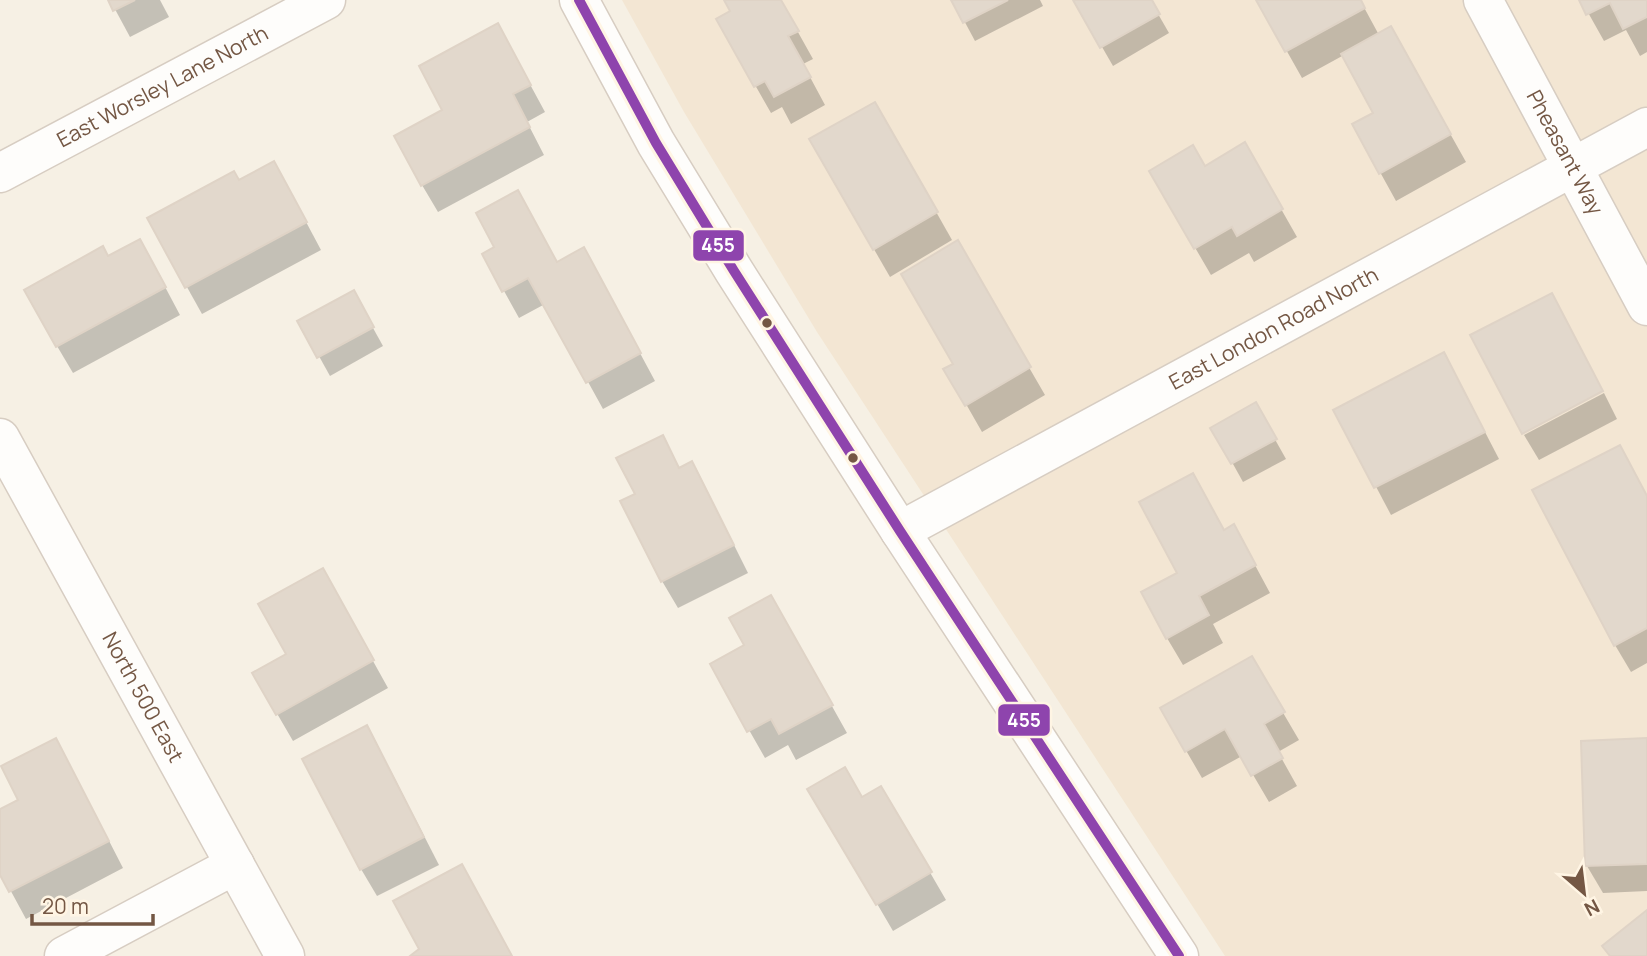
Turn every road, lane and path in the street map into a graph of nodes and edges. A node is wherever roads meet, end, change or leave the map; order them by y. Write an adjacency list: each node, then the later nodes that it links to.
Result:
1 (326, 0): 6 (street, East Worsley Lane North)
2 (579, 0): 9 (street)
3 (1482, 0): 5 (street, Pheasant Way)
4 (1647, 127): 5 (street, East London Road North)
5 (1572, 167): 7 (street, Pheasant Way); 9 (street, East London Road North)
6 (0, 173)
7 (1647, 306)
8 (0, 438): 10 (street, North 500 East)
9 (900, 531): 13 (street)
10 (235, 865): 11 (street); 12 (street, North 500 East)
11 (64, 956)
12 (285, 956)
13 (1179, 956)

